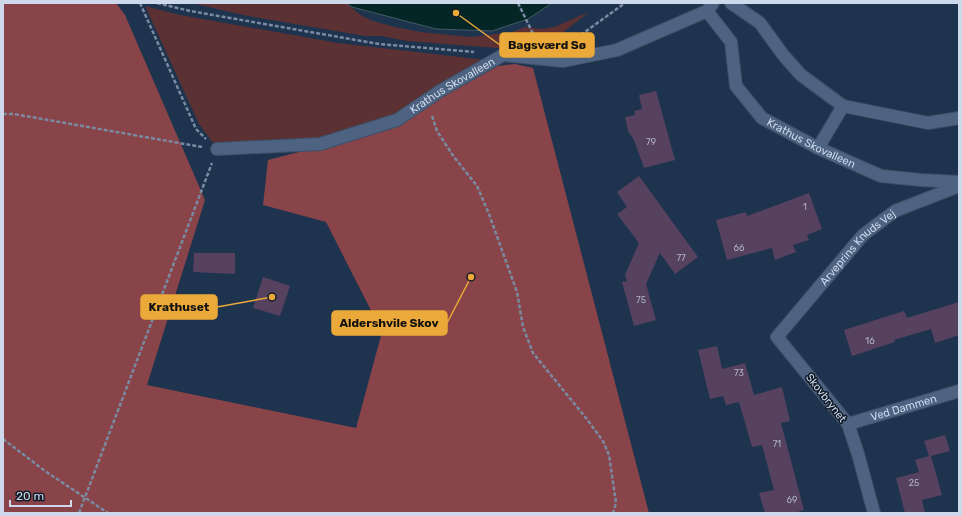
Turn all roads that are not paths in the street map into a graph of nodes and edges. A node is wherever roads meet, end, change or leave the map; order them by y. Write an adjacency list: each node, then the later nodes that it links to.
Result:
1 (731, 3): 3 (street)
2 (710, 7): 5 (street, Krathus Skovalleen); 6 (street, Krathus Skovalleen)
3 (842, 106): 4 (street); 5 (street)
4 (959, 118)
5 (818, 148): 7 (street, Krathus Skovalleen)
6 (217, 149)
7 (959, 182)
8 (959, 186): 9 (street, Arveprins Knuds Vej)
9 (777, 337): 11 (street, Skovbrynet)
10 (959, 391): 11 (street, Ved Dammen)
11 (848, 424): 12 (street, Skovbrynet)
12 (874, 513)

